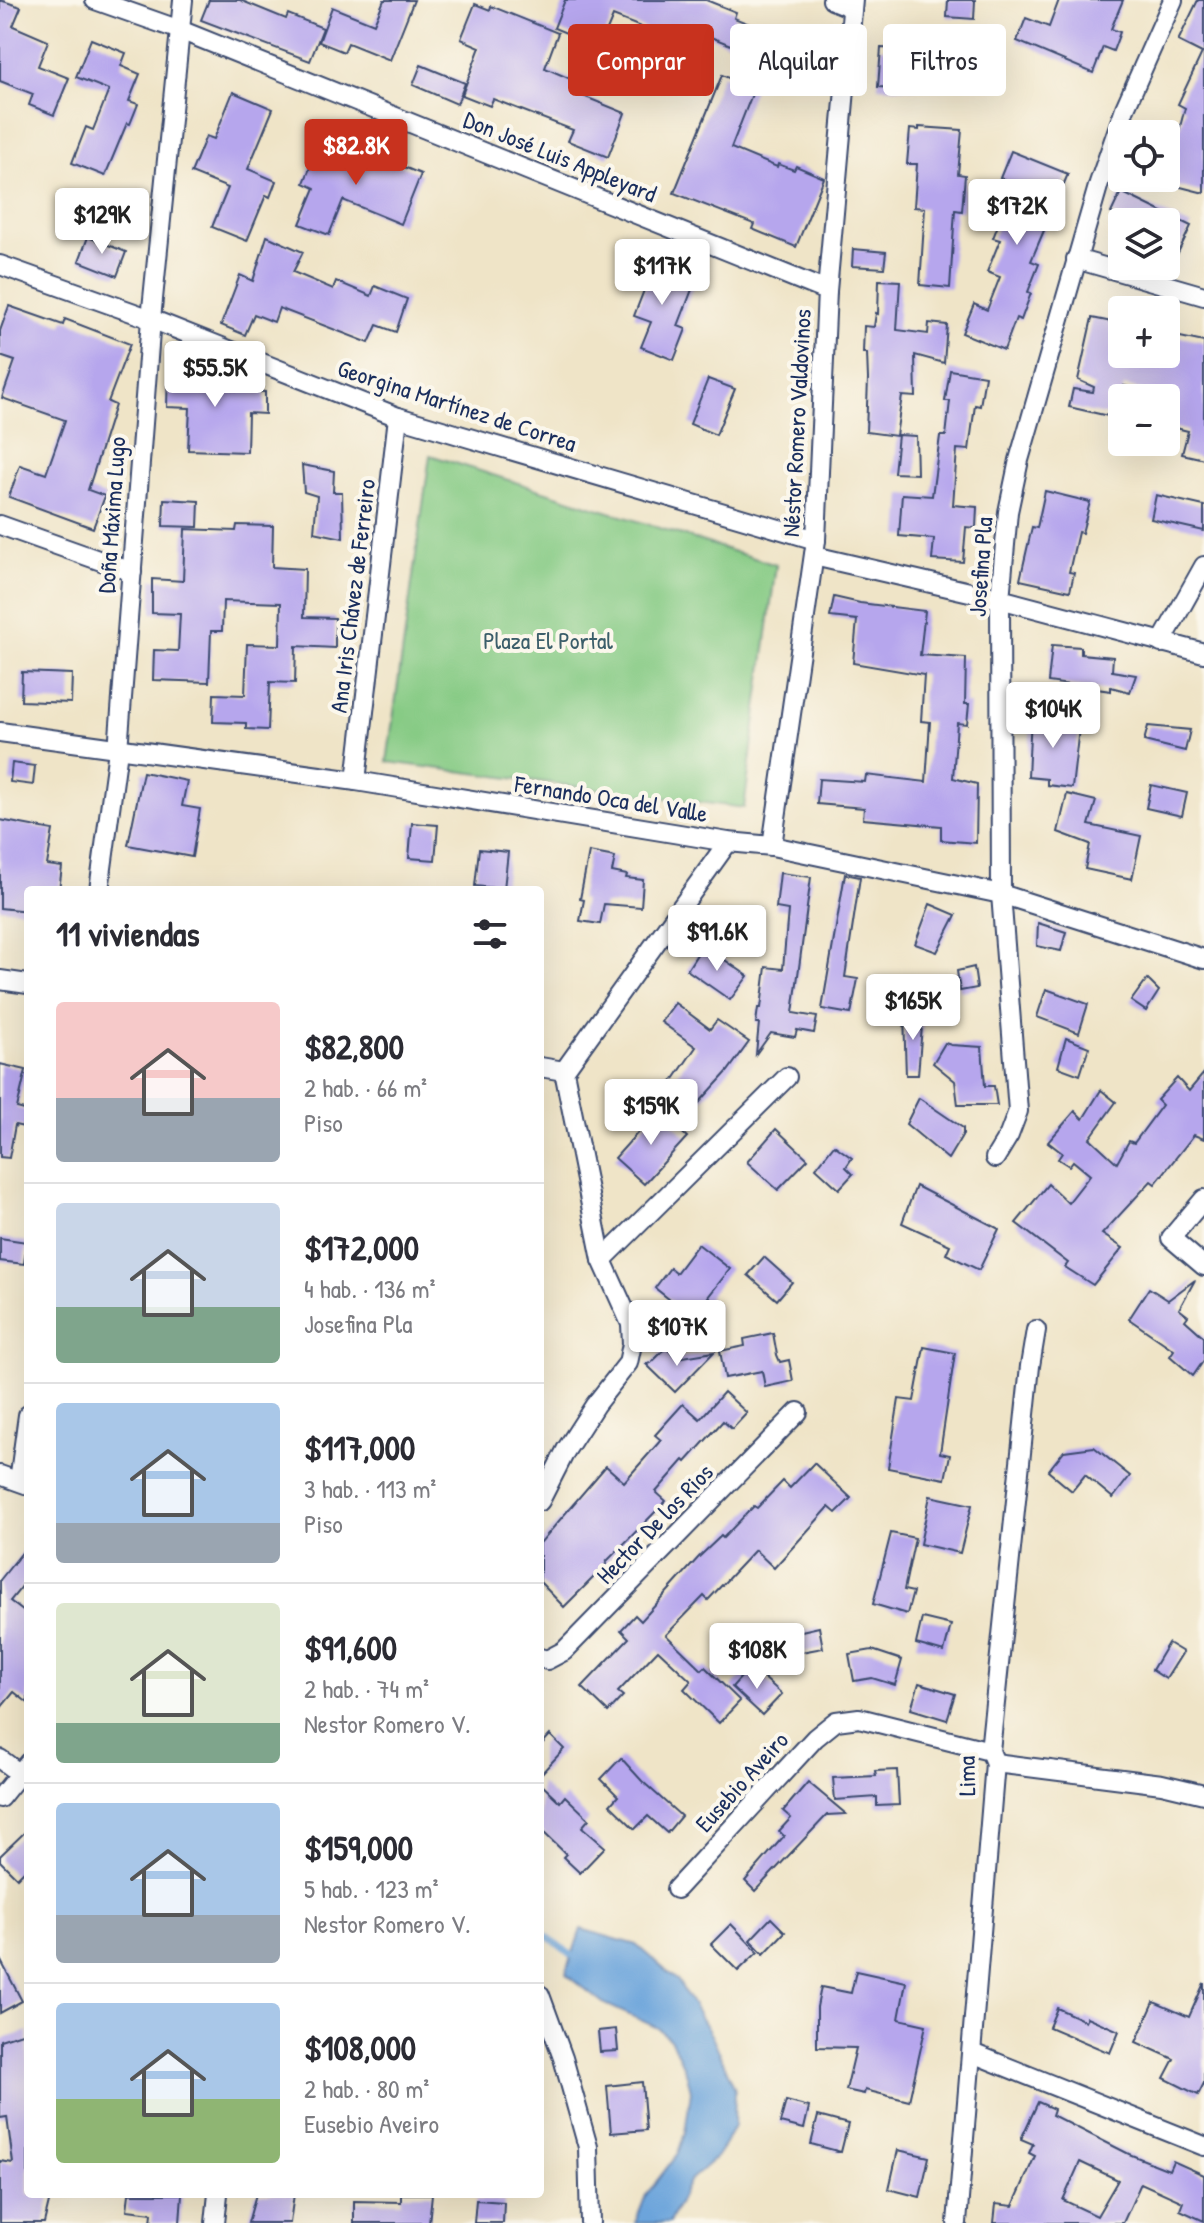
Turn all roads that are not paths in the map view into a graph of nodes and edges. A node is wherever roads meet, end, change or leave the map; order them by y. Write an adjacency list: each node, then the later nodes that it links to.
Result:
1 (95, 0): 6 (street, Don José Luis Appleyard)
2 (183, 0): 6 (street, Doña Máxima Lugo)
3 (832, 0): 5 (street)
4 (1173, 0): 7 (street, Josefina Pla)
5 (853, 4): 9 (street, Néstor Romero Valdovinos)
6 (180, 30): 9 (street, Don José Luis Appleyard); 11 (street, Doña Máxima Lugo)
7 (1076, 259): 10 (street); 17 (street, Josefina Pla)
8 (0, 265): 11 (street, Georgina Martínez de Correa)
9 (827, 291): 14 (street, Néstor Romero Valdovinos)
10 (1204, 296)
11 (151, 319): 12 (street, Georgina Martínez de Correa); 16 (street, Doña Máxima Lugo)
12 (398, 417): 14 (street, Georgina Martínez de Correa); 22 (street, Ana Iris Chávez de Ferreiro)
13 (0, 525): 16 (street)
14 (815, 548): 17 (street, Georgina Martínez de Correa); 24 (street, Néstor Romero Valdovinos)
15 (1204, 566): 18 (street)
16 (132, 572): 21 (street, Doña Máxima Lugo)
17 (1000, 599): 18 (street, Georgina Martínez de Correa); 26 (street, Josefina Pla)
18 (1161, 643): 19 (street, Georgina Martínez de Correa)
19 (1204, 653)
20 (0, 732): 21 (street, Fernando Oca del Valle)
21 (118, 750): 22 (street, Fernando Oca del Valle); 25 (street, Doña Máxima Lugo)
22 (356, 781): 23 (street, Fernando Oca del Valle)
23 (728, 842): 24 (street, Fernando Oca del Valle); 31 (street)
24 (772, 846): 26 (street, Fernando Oca del Valle)
25 (100, 886)
26 (1001, 894): 27 (street, Fernando Oca del Valle); 33 (street, Josefina Pla)
27 (1204, 959)
28 (0, 980): 29 (street)
29 (24, 983)
30 (544, 1068): 31 (street)
31 (564, 1071): 35 (street)
32 (787, 1077): 35 (street)
33 (995, 1158)
34 (1204, 1199): 36 (street)
35 (602, 1260): 41 (street)
36 (1204, 1266)
37 (1036, 1330): 43 (street, Lima)
38 (798, 1412): 42 (street, Hector De los Rios)
39 (0, 1475): 40 (street)
40 (24, 1483)
41 (544, 1493)
42 (544, 1659)
43 (992, 1757): 47 (street, Eusebio Aveiro); 49 (street, Eusebio Aveiro); 51 (street, Lima)
44 (0, 1759): 45 (street)
45 (24, 1771)
46 (24, 1773): 48 (street)
47 (1204, 1794)
48 (0, 1798)
49 (676, 1889)
50 (544, 2006): 55 (street)
51 (972, 2053): 52 (street); 56 (street, Lima)
52 (1204, 2146)
53 (218, 2198): 54 (street)
54 (215, 2223)
55 (590, 2223)
56 (957, 2223)

